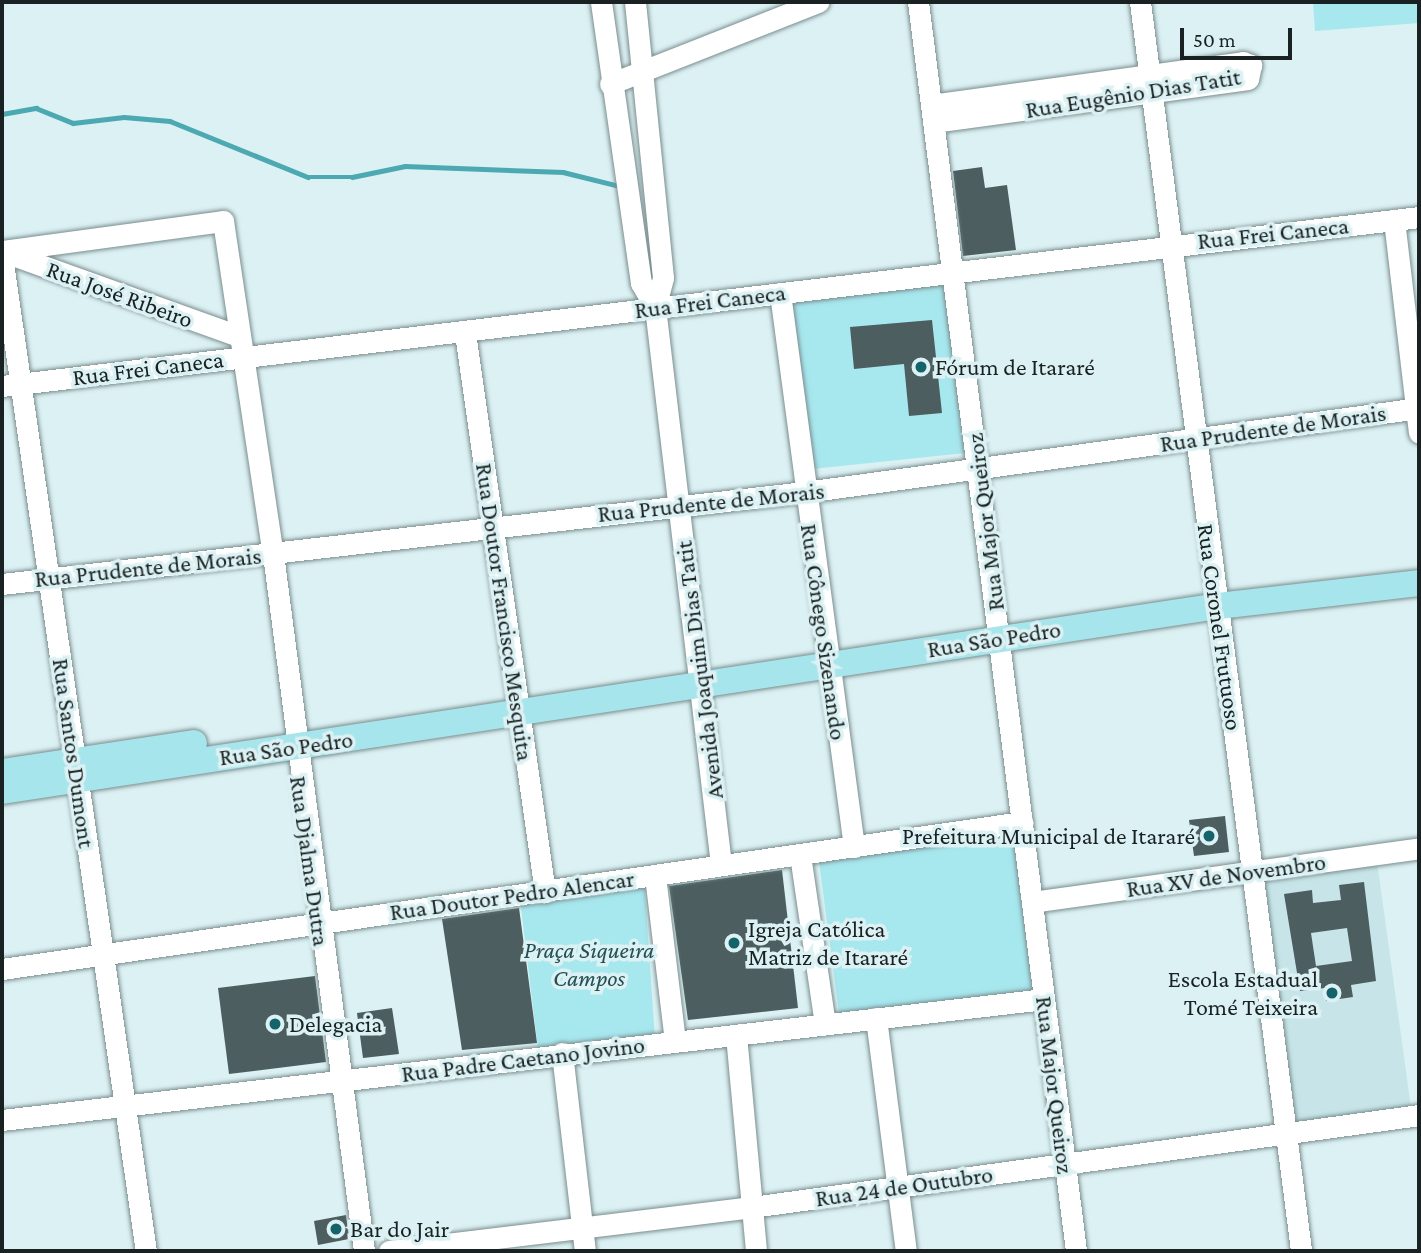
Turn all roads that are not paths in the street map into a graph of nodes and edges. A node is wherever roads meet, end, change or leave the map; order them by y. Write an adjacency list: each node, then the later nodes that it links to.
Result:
1 (601, 2): 7 (street, Avenida Joaquim Dias Tatit)
2 (635, 2): 6 (street, Avenida Joaquim Dias Tatit)
3 (818, 2): 6 (street)
4 (918, 2): 9 (street, Rua Major Queiroz)
5 (1140, 2): 8 (street, Rua Coronel Frutuoso)
6 (643, 72): 7 (street); 16 (street, Avenida Joaquim Dias Tatit)
7 (610, 84): 16 (street, Avenida Joaquim Dias Tatit)
8 (1151, 84): 9 (street, Rua Eugênio Dias Tatit); 12 (street, Rua Coronel Frutuoso)
9 (932, 113): 14 (street, Rua Major Queiroz)
10 (1419, 217): 11 (street, Rua Frei Caneca)
11 (1394, 220): 12 (street, Rua Frei Caneca); 20 (street)
12 (1172, 244): 14 (street, Rua Frei Caneca); 22 (street, Rua Coronel Frutuoso)
13 (2, 253): 18 (street, Rua José Ribeiro); 18 (street, Rua Djalma Dutra); 19 (street, Rua Santos Dumont)
14 (952, 272): 15 (street, Rua Frei Caneca); 23 (street, Rua Major Queiroz)
15 (780, 293): 16 (street, Rua Frei Caneca); 24 (street, Rua Cônego Sizenando)
16 (655, 307): 17 (street, Rua Frei Caneca); 25 (street, Avenida Joaquim Dias Tatit)
17 (465, 333): 18 (street, Rua Frei Caneca); 26 (street, Rua Doutor Francisco Mesquita)
18 (240, 347): 19 (street, Rua Frei Caneca); 27 (street, Rua Djalma Dutra)
19 (11, 385): 28 (street, Rua Santos Dumont)
20 (1418, 408): 21 (street); 22 (street, Rua Prudente de Morais)
21 (1419, 433)
22 (1195, 439): 23 (street, Rua Prudente de Morais); 31 (street, Rua Coronel Frutuoso)
23 (980, 467): 24 (street, Rua Prudente de Morais); 32 (street, Rua Major Queiroz)
24 (805, 492): 25 (street, Rua Prudente de Morais); 33 (street, Rua Cônego Sizenando)
25 (679, 507): 26 (street, Rua Prudente de Morais); 34 (street, Avenida Joaquim Dias Tatit)
26 (494, 525): 27 (street, Rua Prudente de Morais); 35 (street, Rua Doutor Francisco Mesquita)
27 (273, 554): 28 (street, Rua Prudente de Morais); 36 (street, Rua Djalma Dutra)
28 (50, 577): 30 (street, Rua Prudente de Morais); 37 (street, Rua Santos Dumont)
29 (1419, 583): 31 (main road, Rua São Pedro)
30 (2, 584)
31 (1218, 606): 32 (main road, Rua São Pedro); 45 (street, Rua Coronel Frutuoso)
32 (999, 638): 33 (main road, Rua São Pedro); 40 (street, Rua Major Queiroz)
33 (829, 665): 34 (main road, Rua São Pedro); 41 (street, Rua Cônego Sizenando)
34 (702, 685): 35 (main road, Rua São Pedro); 44 (street, Avenida Joaquim Dias Tatit)
35 (516, 707): 36 (main road, Rua São Pedro); 47 (street, Rua Doutor Francisco Mesquita)
36 (293, 737): 37 (main road, Rua São Pedro); 49 (street, Rua Djalma Dutra)
37 (77, 770): 38 (main road, Rua São Pedro); 39 (main road, Rua São Pedro); 50 (street, Rua Santos Dumont)
38 (2, 772)
39 (2, 791)
40 (1022, 822): 41 (street, Rua Doutor Pedro Alencar); 48 (street, Rua Major Queiroz)
41 (853, 846): 43 (street, Rua Doutor Pedro Alencar)
42 (1419, 848): 45 (street, Rua XV de Novembro)
43 (800, 855): 44 (street, Rua Doutor Pedro Alencar); 54 (street)
44 (721, 865): 46 (street, Rua Doutor Pedro Alencar)
45 (1252, 871): 48 (street, Rua XV de Novembro); 62 (street, Rua Coronel Frutuoso)
46 (655, 876): 47 (street, Rua Doutor Pedro Alencar); 56 (street)
47 (545, 892): 49 (street, Rua Doutor Pedro Alencar)
48 (1032, 902): 52 (street, Rua Major Queiroz)
49 (318, 922): 50 (street, Rua Doutor Pedro Alencar); 58 (street, Rua Djalma Dutra)
50 (103, 955): 51 (street, Rua Doutor Pedro Alencar); 59 (street, Rua Santos Dumont)
51 (2, 969)
52 (1044, 999): 53 (street, Rua Padre Caetano Jovino); 63 (street, Rua Major Queiroz)
53 (876, 1018): 54 (street, Rua Padre Caetano Jovino); 64 (street)
54 (825, 1024): 55 (street, Rua Padre Caetano Jovino)
55 (736, 1035): 56 (street, Rua Padre Caetano Jovino); 65 (street)
56 (675, 1041): 57 (street, Rua Padre Caetano Jovino)
57 (562, 1053): 58 (street, Rua Padre Caetano Jovino); 66 (street)
58 (340, 1080): 59 (street, Rua Padre Caetano Jovino); 68 (street, Rua Djalma Dutra)
59 (124, 1105): 61 (street, Rua Padre Caetano Jovino); 67 (street, Rua Santos Dumont)
60 (1419, 1115): 62 (street, Rua 24 de Outubro)
61 (2, 1120)
62 (1286, 1134): 63 (street, Rua 24 de Outubro); 74 (street, Rua Coronel Frutuoso)
63 (1065, 1163): 64 (street, Rua 24 de Outubro); 73 (street, Rua Major Queiroz)
64 (898, 1187): 65 (street, Rua 24 de Outubro); 72 (street)
65 (752, 1207): 66 (street, Rua 24 de Outubro); 71 (street)
66 (582, 1225): 69 (street, Rua 24 de Outubro); 70 (street)
67 (146, 1251)
68 (364, 1251)
69 (389, 1251)
70 (585, 1251)
71 (756, 1251)
72 (906, 1251)
73 (1076, 1251)
74 (1301, 1251)

